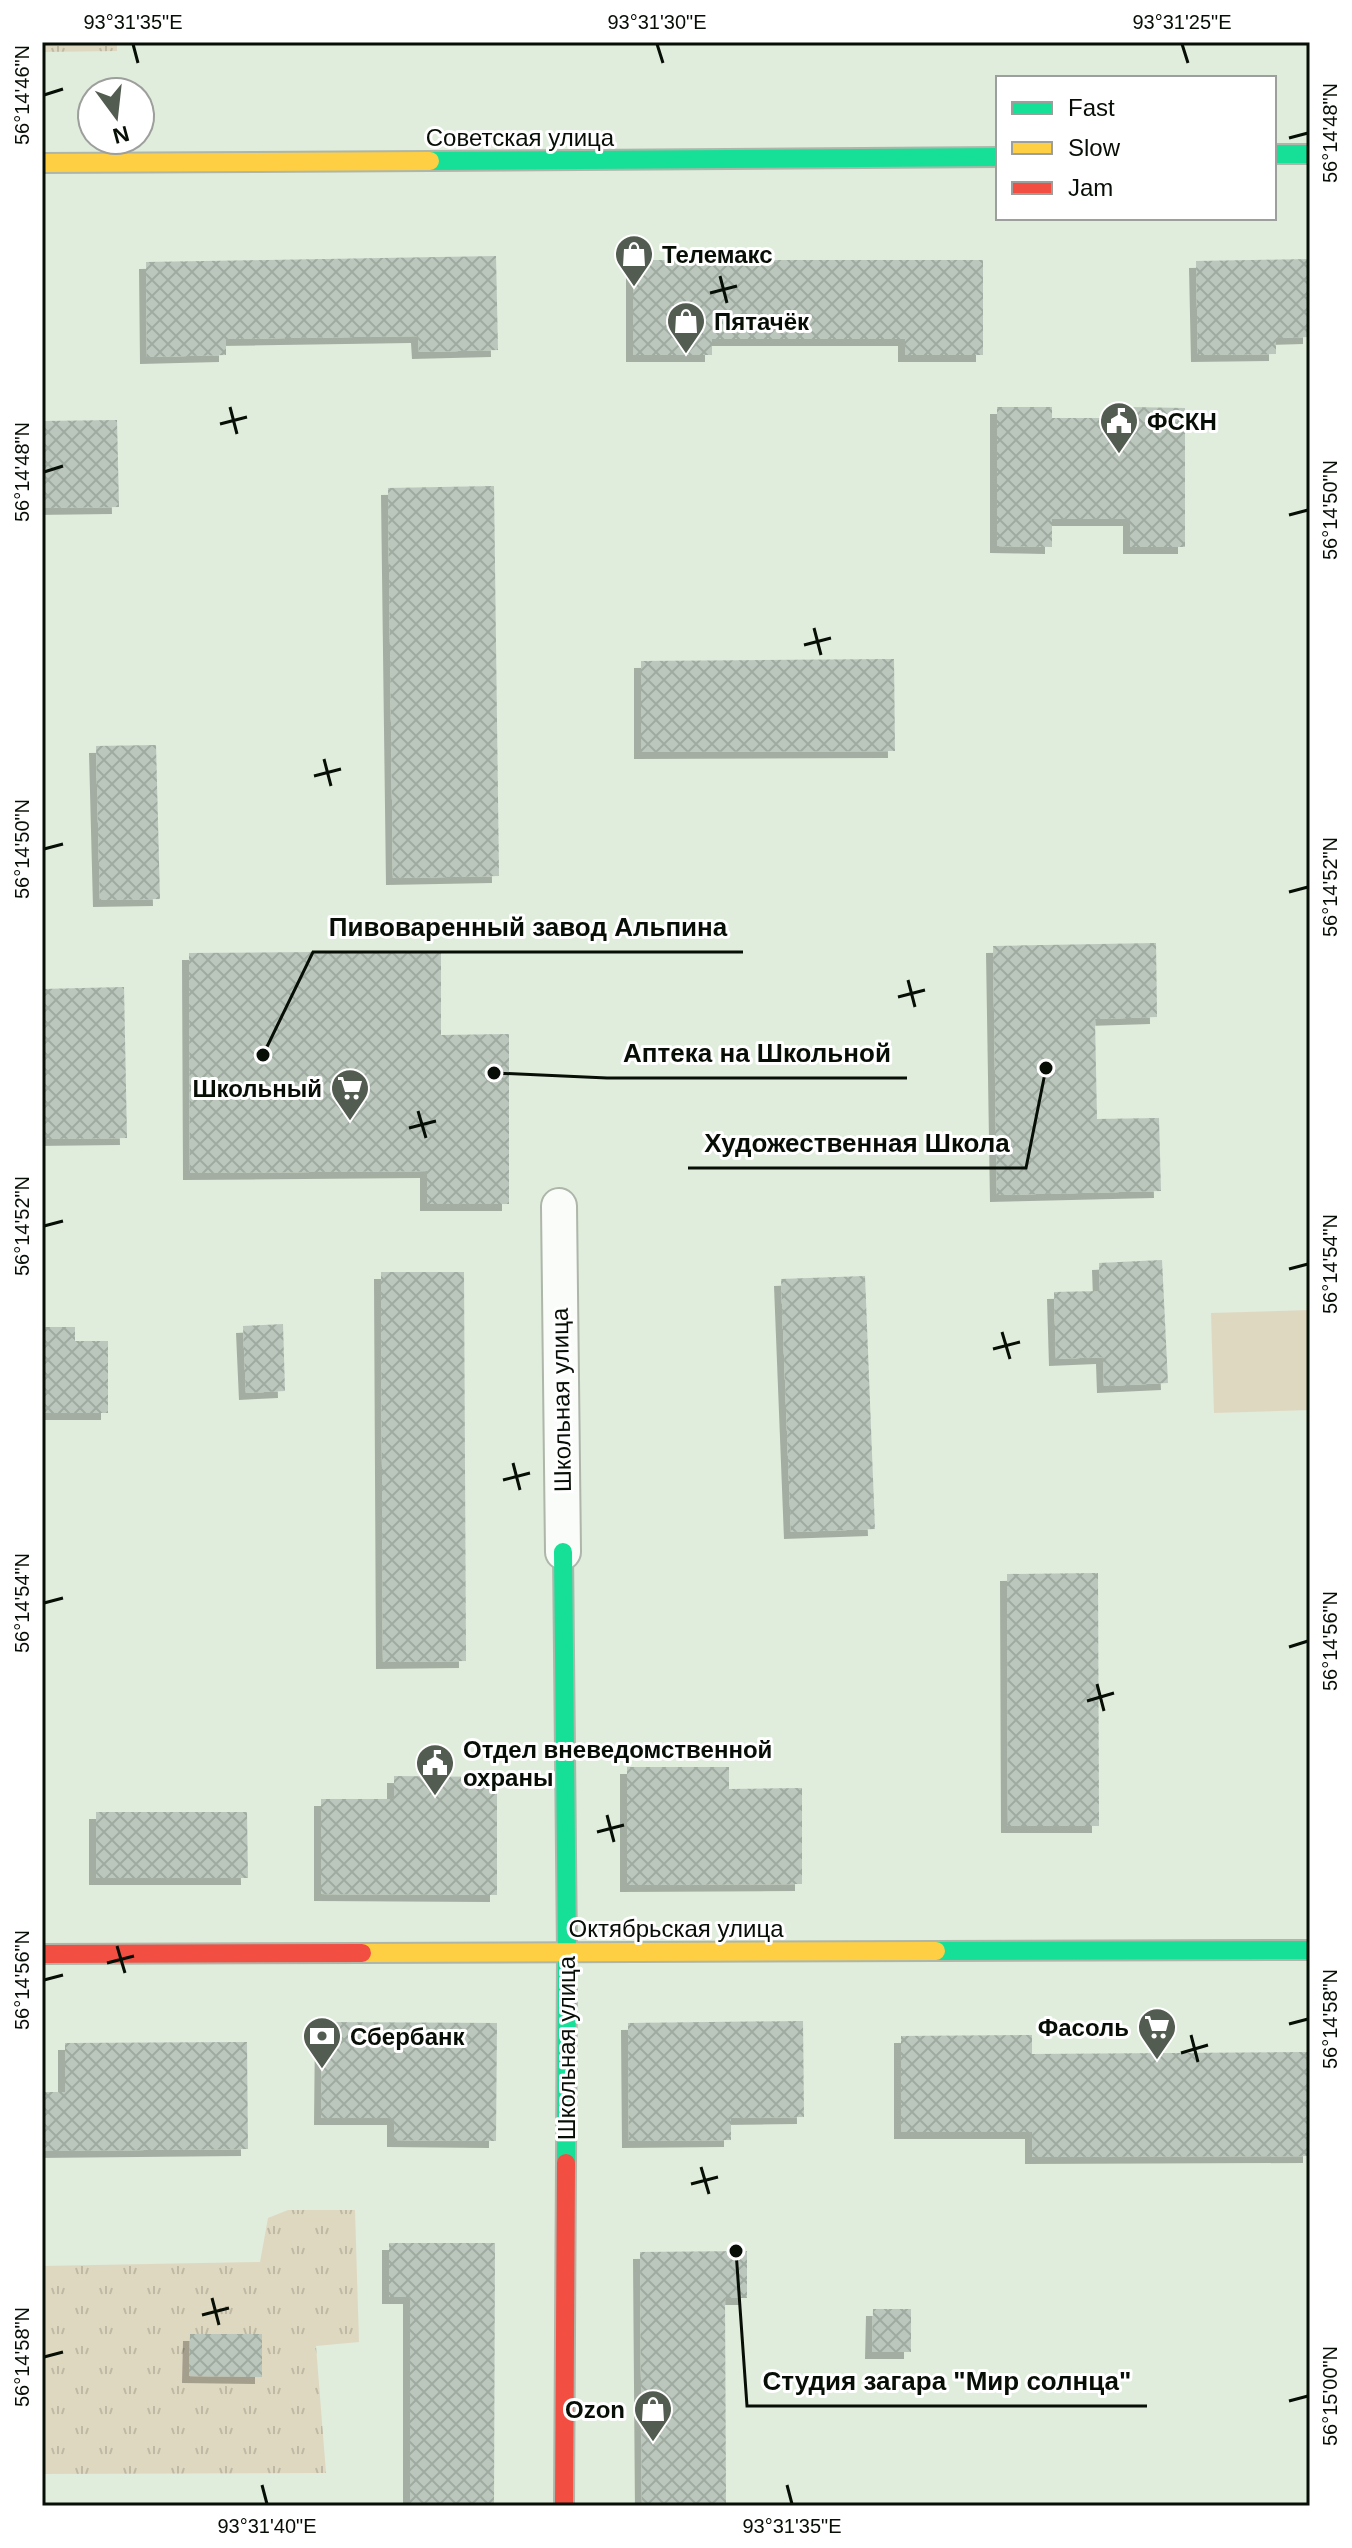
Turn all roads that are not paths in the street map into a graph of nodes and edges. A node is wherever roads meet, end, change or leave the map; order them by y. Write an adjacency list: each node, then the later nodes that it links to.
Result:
1 (1276, 154): 2 (street)
2 (1310, 154)
3 (996, 157): 4 (street, Советская улица)
4 (42, 163)
5 (559, 1206): 6 (street, Школьная улица)
6 (563, 1552): 8 (street, Школьная улица)
7 (1310, 1950): 8 (street, Октябрьская улица)
8 (567, 1953): 9 (street, Октябрьская улица); 10 (street, Школьная улица)
9 (42, 1954)
10 (564, 2506)

